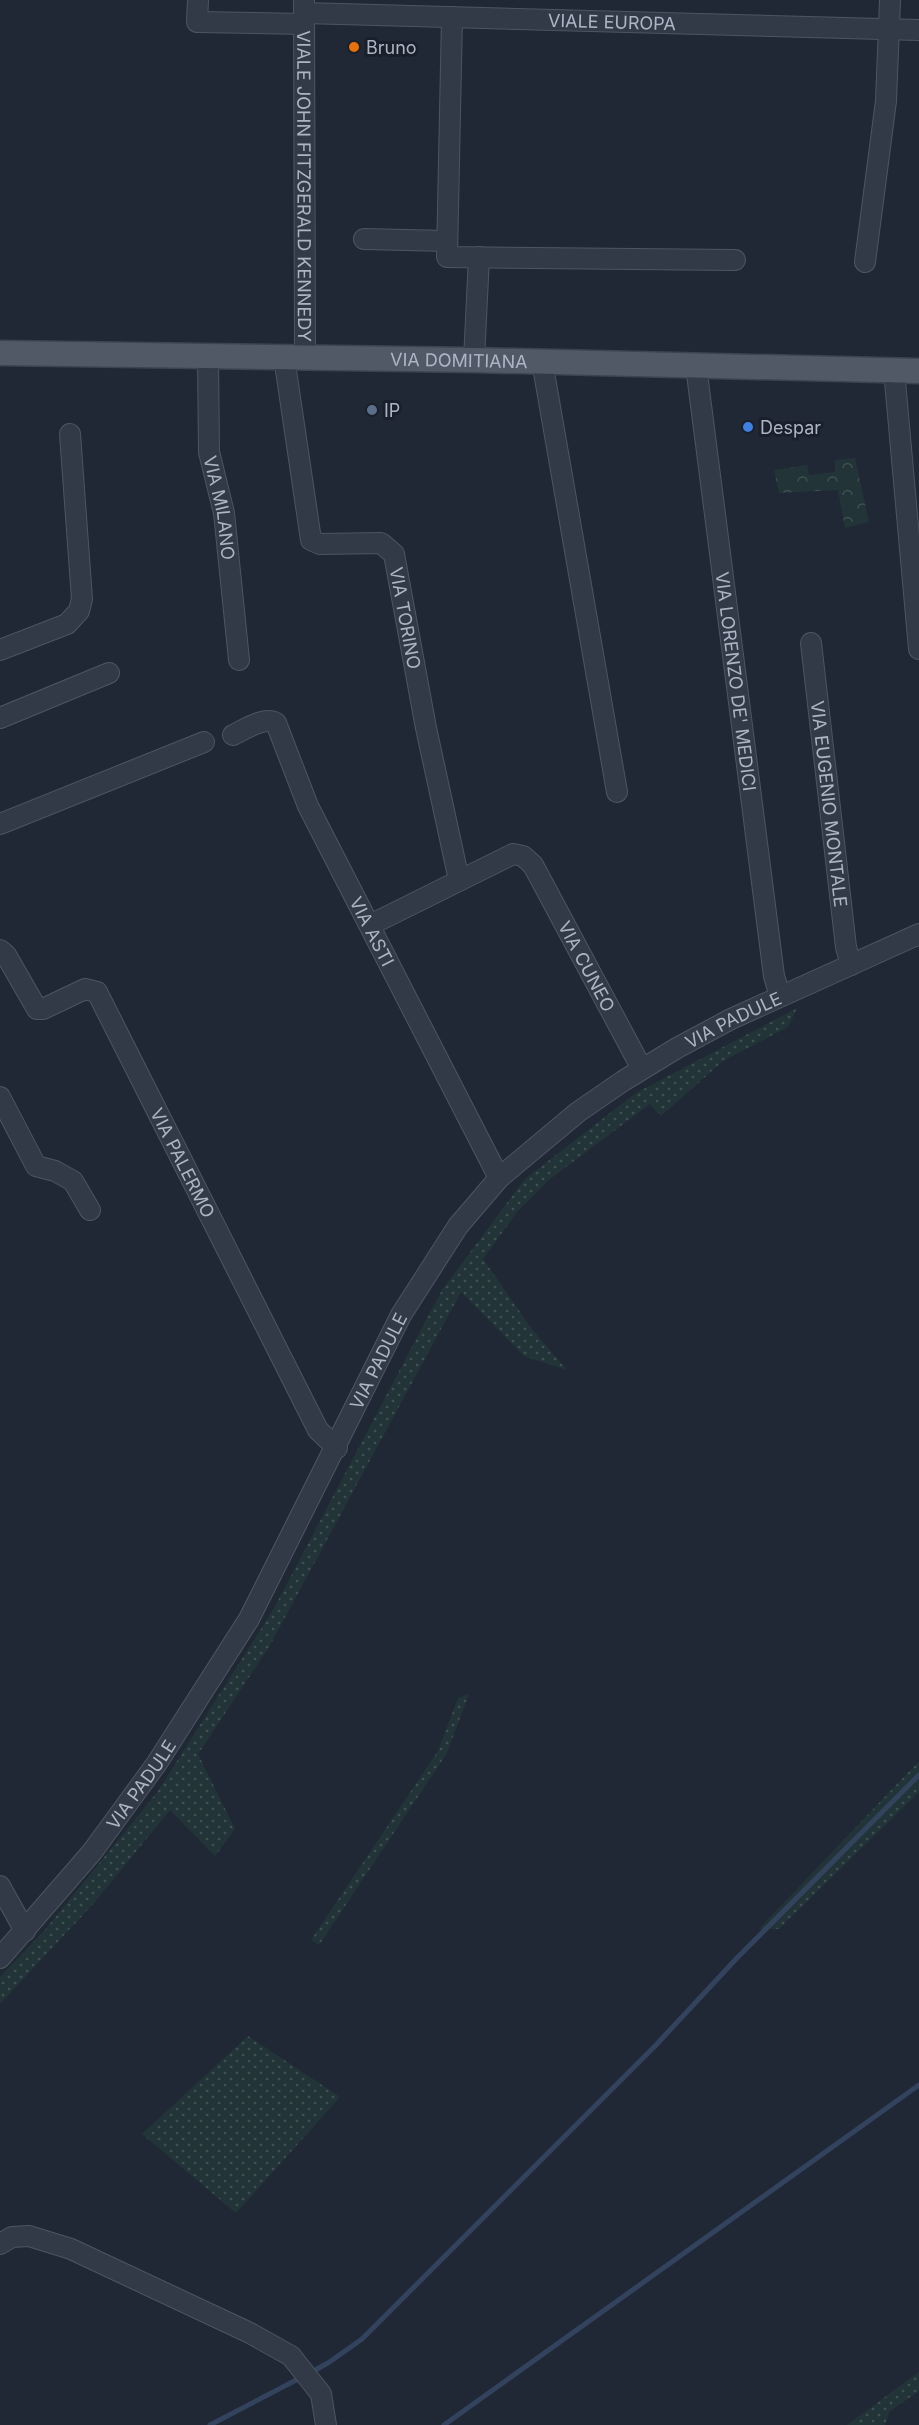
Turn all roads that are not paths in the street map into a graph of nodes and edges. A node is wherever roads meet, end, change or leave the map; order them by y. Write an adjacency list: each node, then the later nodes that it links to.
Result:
1 (198, 0): 4 (street, VIALE EUROPA)
2 (890, 0): 5 (street)
3 (457, 11): 4 (street, VIALE EUROPA); 5 (street, VIALE EUROPA); 8 (street)
4 (304, 12): 14 (street, VIALE JOHN FITZGERALD KENNEDY)
5 (890, 27): 6 (street, VIALE EUROPA); 11 (street)
6 (919, 30)
7 (364, 239): 8 (street)
8 (447, 241): 9 (street)
9 (479, 257): 10 (street); 15 (street)
10 (735, 260)
11 (865, 262)
12 (0, 353): 13 (main road, VIA DOMITIANA)
13 (208, 356): 14 (main road, VIA DOMITIANA); 24 (street, VIA MILANO)
14 (294, 357): 15 (main road, VIA DOMITIANA); 31 (street, VIA TORINO)
15 (474, 360): 16 (main road, VIA DOMITIANA)
16 (542, 361): 17 (main road, VIA DOMITIANA); 29 (street)
17 (696, 366): 18 (main road, VIA DOMITIANA); 36 (street, VIA LORENZO DE' MEDICI)
18 (894, 370): 19 (main road, VIA DOMITIANA); 22 (street)
19 (919, 370)
20 (70, 434): 23 (street)
21 (811, 643): 35 (street, VIA EUGENIO MONTALE)
22 (919, 649)
23 (0, 650)
24 (239, 660)
25 (109, 673): 26 (street)
26 (0, 718)
27 (233, 735): 32 (street, VIA ASTI)
28 (204, 742): 30 (street)
29 (617, 792)
30 (0, 824)
31 (459, 880): 32 (street); 37 (street, VIA CUNEO)
32 (370, 925): 39 (street, VIA ASTI)
33 (919, 934): 35 (street, VIA PADULE)
34 (0, 950): 41 (street, VIA PALERMO)
35 (851, 965): 36 (street, VIA PADULE)
36 (780, 996): 37 (street, VIA PADULE)
37 (642, 1069): 39 (street, VIA PADULE)
38 (0, 1097): 40 (street)
39 (499, 1178): 41 (street, VIA PADULE)
40 (90, 1210)
41 (337, 1448): 43 (street, VIA PADULE)
42 (0, 1886): 43 (street)
43 (25, 1930): 44 (street, VIA PADULE)
44 (0, 1958)
45 (0, 2244): 46 (street)
46 (327, 2425)

